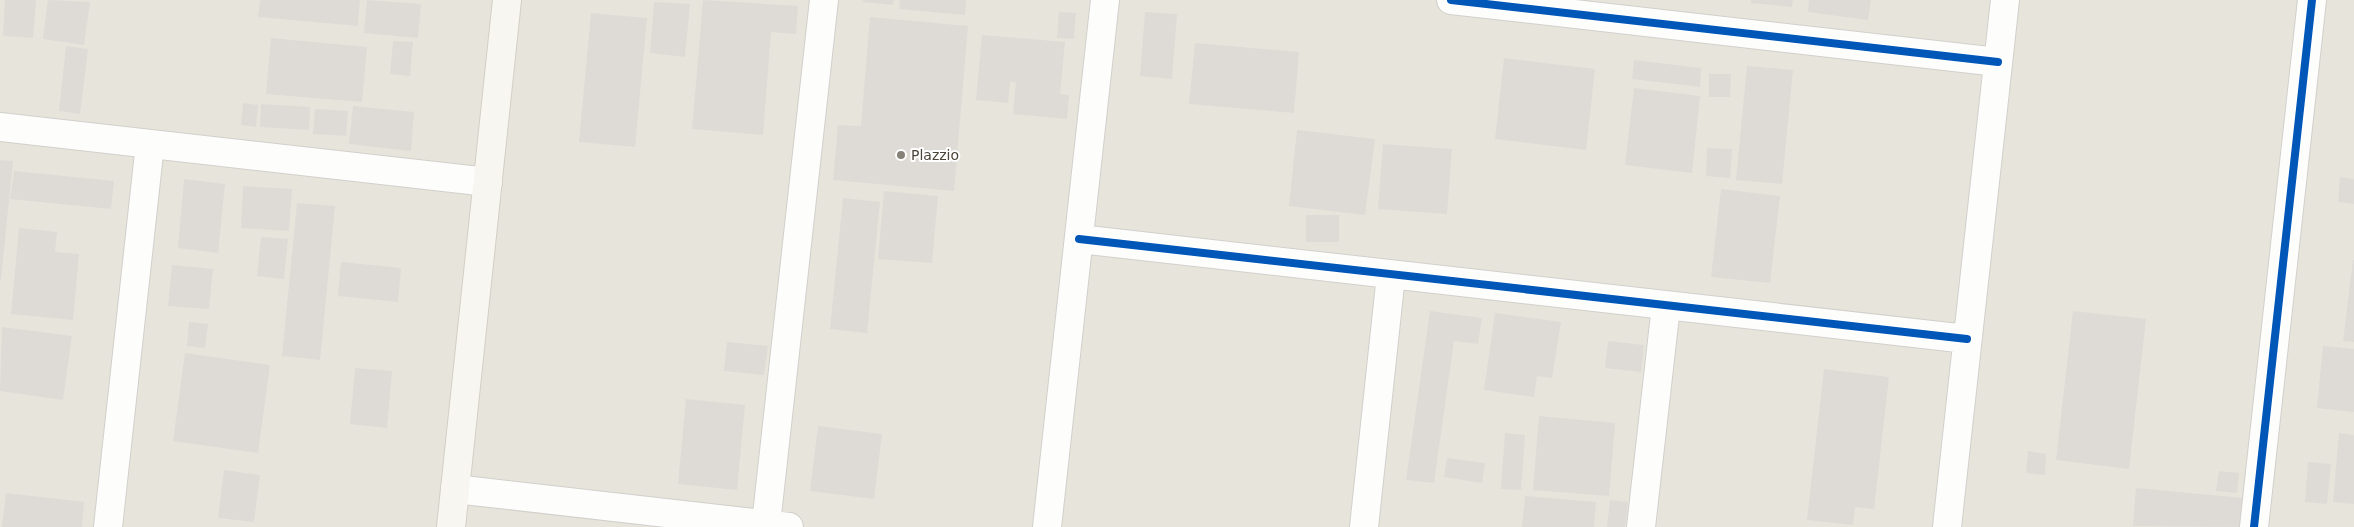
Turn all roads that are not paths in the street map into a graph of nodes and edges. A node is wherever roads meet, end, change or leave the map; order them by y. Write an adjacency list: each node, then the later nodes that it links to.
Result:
1 (507, 0): 10 (main road)
2 (824, 0): 16 (street)
3 (1105, 0): 11 (street)
4 (1451, 0): 7 (street)
5 (2005, 0): 7 (street)
6 (2312, 0): 23 (street)
7 (1998, 62): 14 (street)
8 (0, 127): 9 (street)
9 (150, 144): 10 (street); 17 (street)
10 (488, 182): 15 (main road)
11 (1079, 239): 12 (street); 19 (street)
12 (1391, 275): 13 (street); 20 (street)
13 (1666, 306): 14 (street); 21 (street)
14 (1968, 340): 22 (street)
15 (455, 489): 16 (street); 18 (main road)
16 (778, 526)
17 (108, 527)
18 (451, 527)
19 (1048, 527)
20 (1364, 527)
21 (1642, 527)
22 (1947, 527)
23 (2254, 527)

